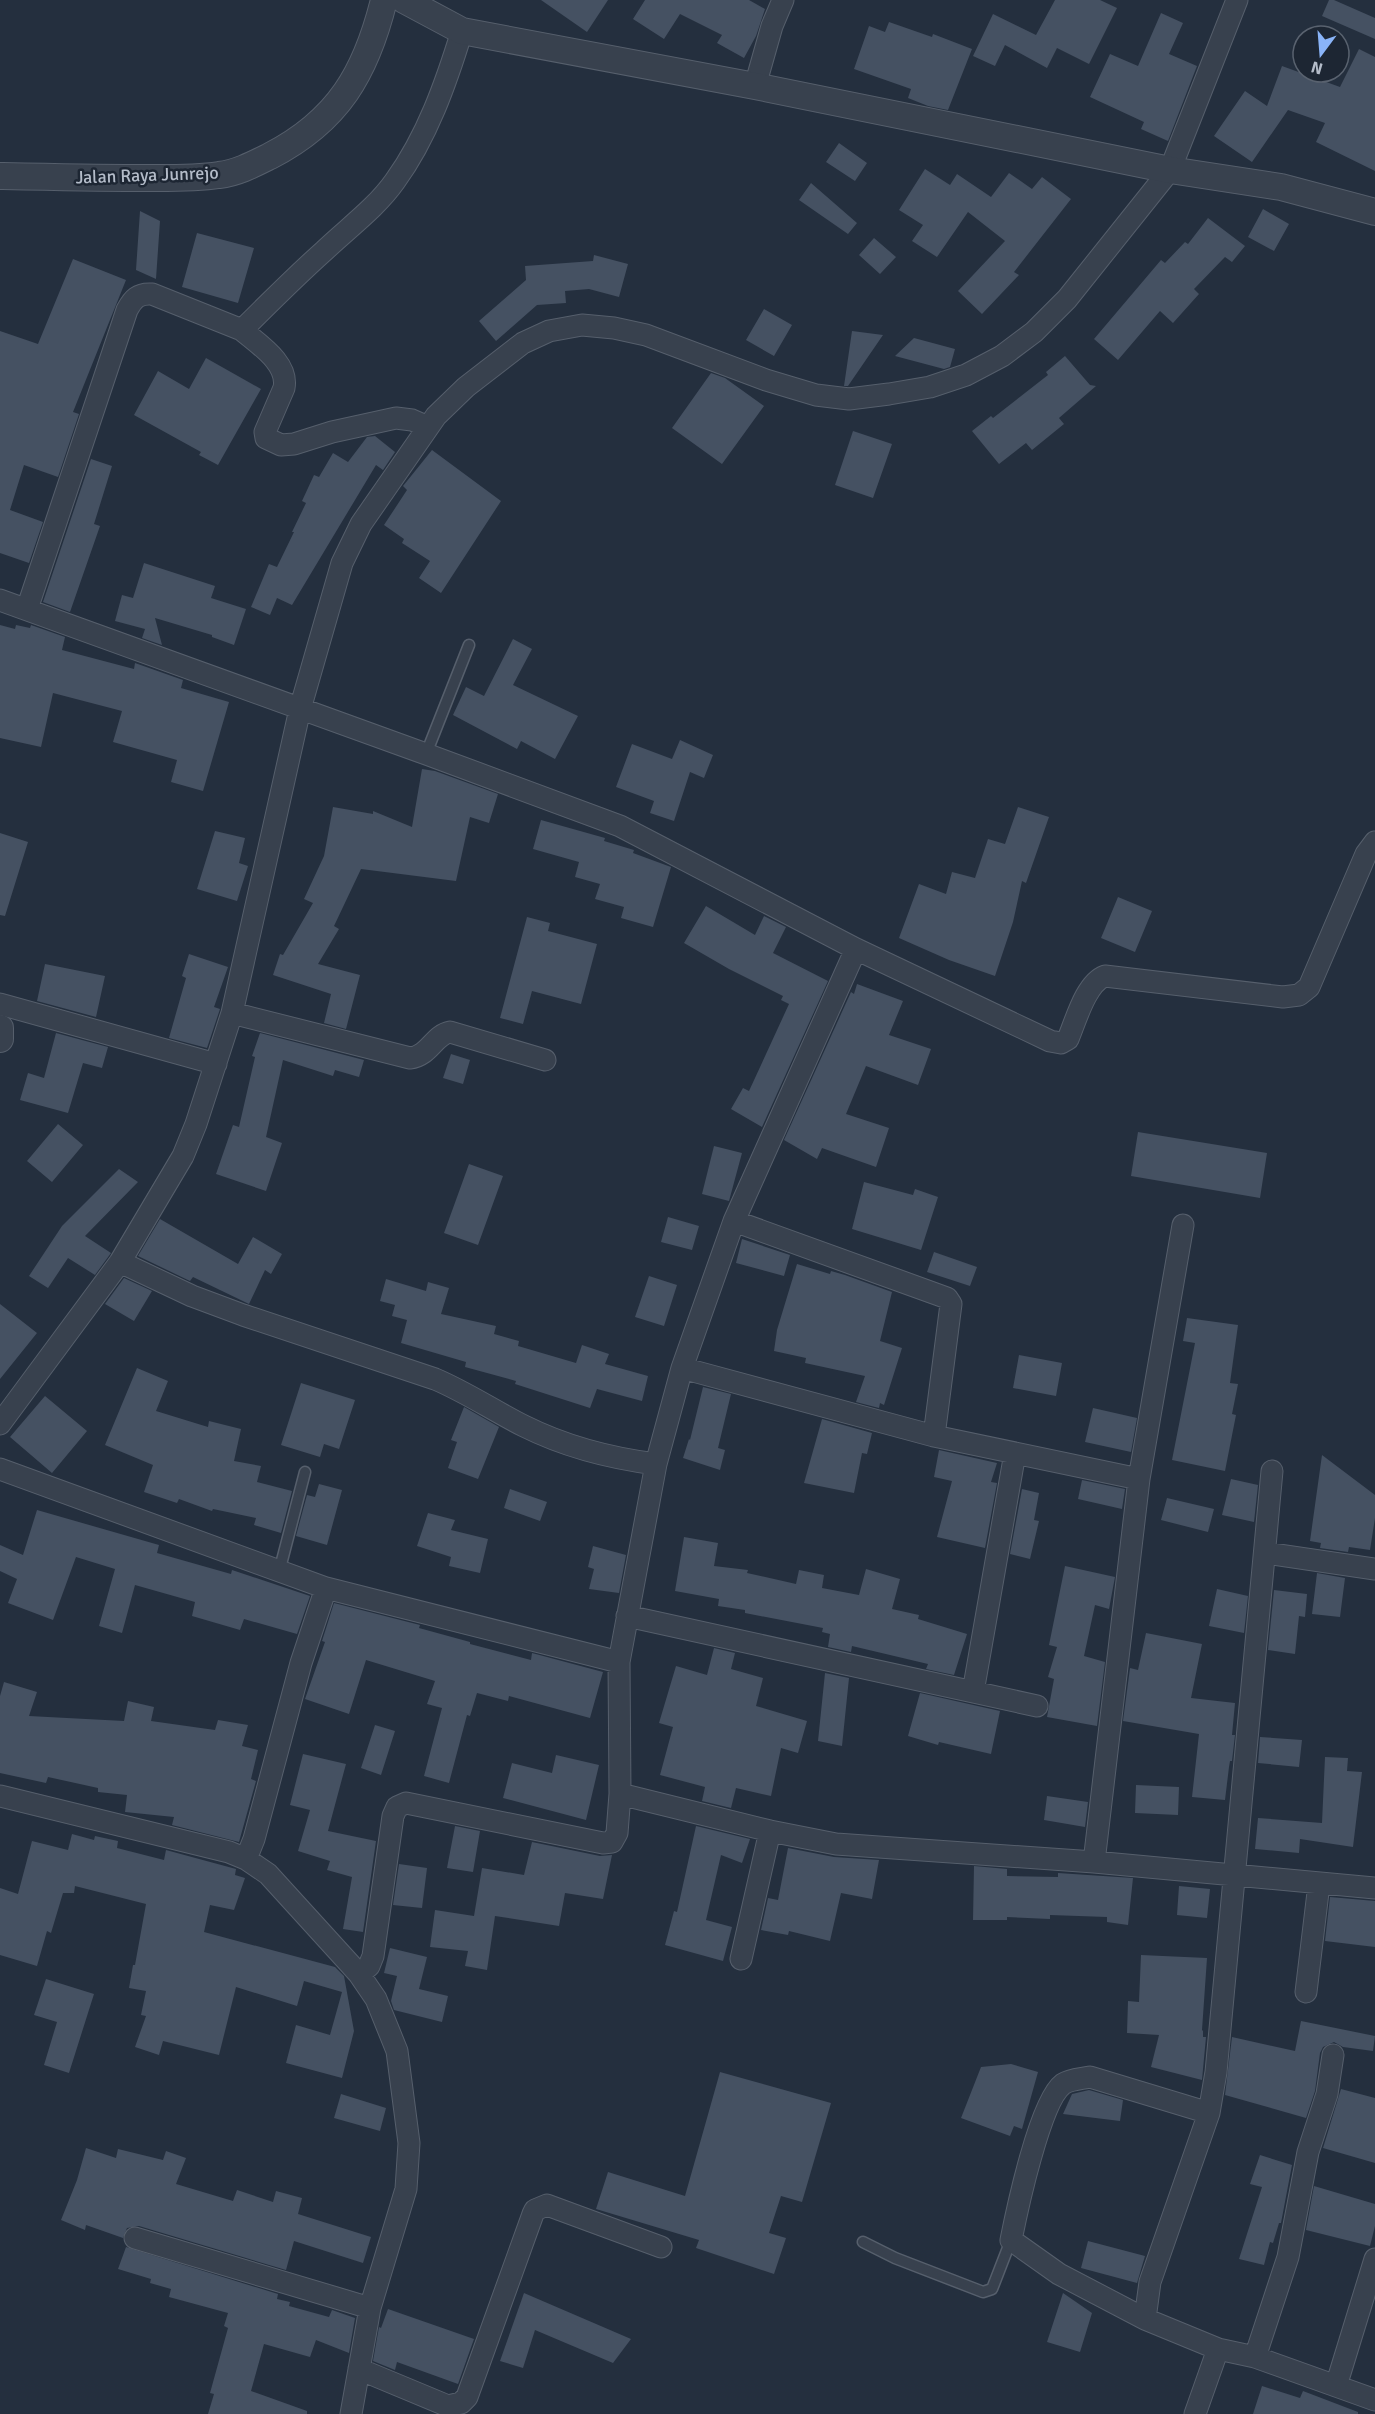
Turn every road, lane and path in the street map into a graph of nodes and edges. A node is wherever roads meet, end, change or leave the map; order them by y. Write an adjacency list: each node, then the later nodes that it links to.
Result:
1 (384, 0): 8 (street, Jalan Raya Junrejo)
2 (404, 0): 5 (street)
3 (783, 0): 6 (street)
4 (1237, 0): 7 (street)
5 (462, 32): 6 (street); 10 (street)
6 (755, 86): 7 (street)
7 (1170, 170): 9 (street); 11 (street)
8 (0, 176)
9 (1375, 212)
10 (242, 330): 11 (street); 13 (street)
11 (428, 427): 15 (street)
12 (0, 600): 13 (street)
13 (27, 609): 15 (street)
14 (469, 645): 16 (lane)
15 (300, 709): 16 (street); 20 (street)
16 (426, 754): 18 (street)
17 (1375, 842): 18 (street)
18 (856, 949): 25 (street)
19 (0, 1004): 24 (street)
20 (232, 1013): 23 (street); 24 (street)
21 (0, 1028): 22 (street)
22 (0, 1039)
23 (545, 1060)
24 (216, 1064): 27 (street)
25 (734, 1221): 28 (street); 30 (street)
26 (1183, 1225): 36 (street)
27 (120, 1263): 29 (street); 32 (street)
28 (682, 1368): 30 (street); 32 (street)
29 (0, 1424)
30 (934, 1436): 31 (street)
31 (1015, 1453): 36 (street); 43 (street)
32 (656, 1464): 41 (street)
33 (0, 1469): 39 (street)
34 (1272, 1471): 37 (street)
35 (305, 1472): 39 (lane)
36 (1139, 1479): 49 (street)
37 (1266, 1553): 38 (street); 50 (street)
38 (1375, 1569)
39 (279, 1572): 40 (street)
40 (326, 1588): 42 (street); 48 (street)
41 (627, 1616): 42 (street); 43 (street)
42 (619, 1662): 45 (street)
43 (973, 1692): 44 (street)
44 (1037, 1706)
45 (620, 1794): 47 (street); 54 (street)
46 (0, 1796): 48 (street)
47 (770, 1831): 49 (street); 53 (street)
48 (246, 1859): 54 (street)
49 (1094, 1862): 50 (street)
50 (1235, 1874): 51 (street); 57 (street)
51 (1319, 1884): 52 (street); 55 (street)
52 (1375, 1888)
53 (741, 1959)
54 (359, 1974): 63 (street)
55 (1306, 1992)
56 (1333, 2055): 66 (street)
57 (1209, 2113): 59 (street); 64 (street)
58 (135, 2238): 63 (street)
59 (1011, 2240): 60 (lane); 64 (street)
60 (863, 2242)
61 (661, 2247): 67 (street)
62 (1375, 2259): 68 (street)
63 (370, 2308): 67 (street)
64 (1145, 2319): 65 (street)
65 (1218, 2349): 66 (street); 71 (street)
66 (1255, 2357): 68 (street)
67 (359, 2368): 70 (street)
68 (1336, 2386): 69 (street)
69 (1375, 2400)
70 (351, 2414)
71 (1195, 2414)

